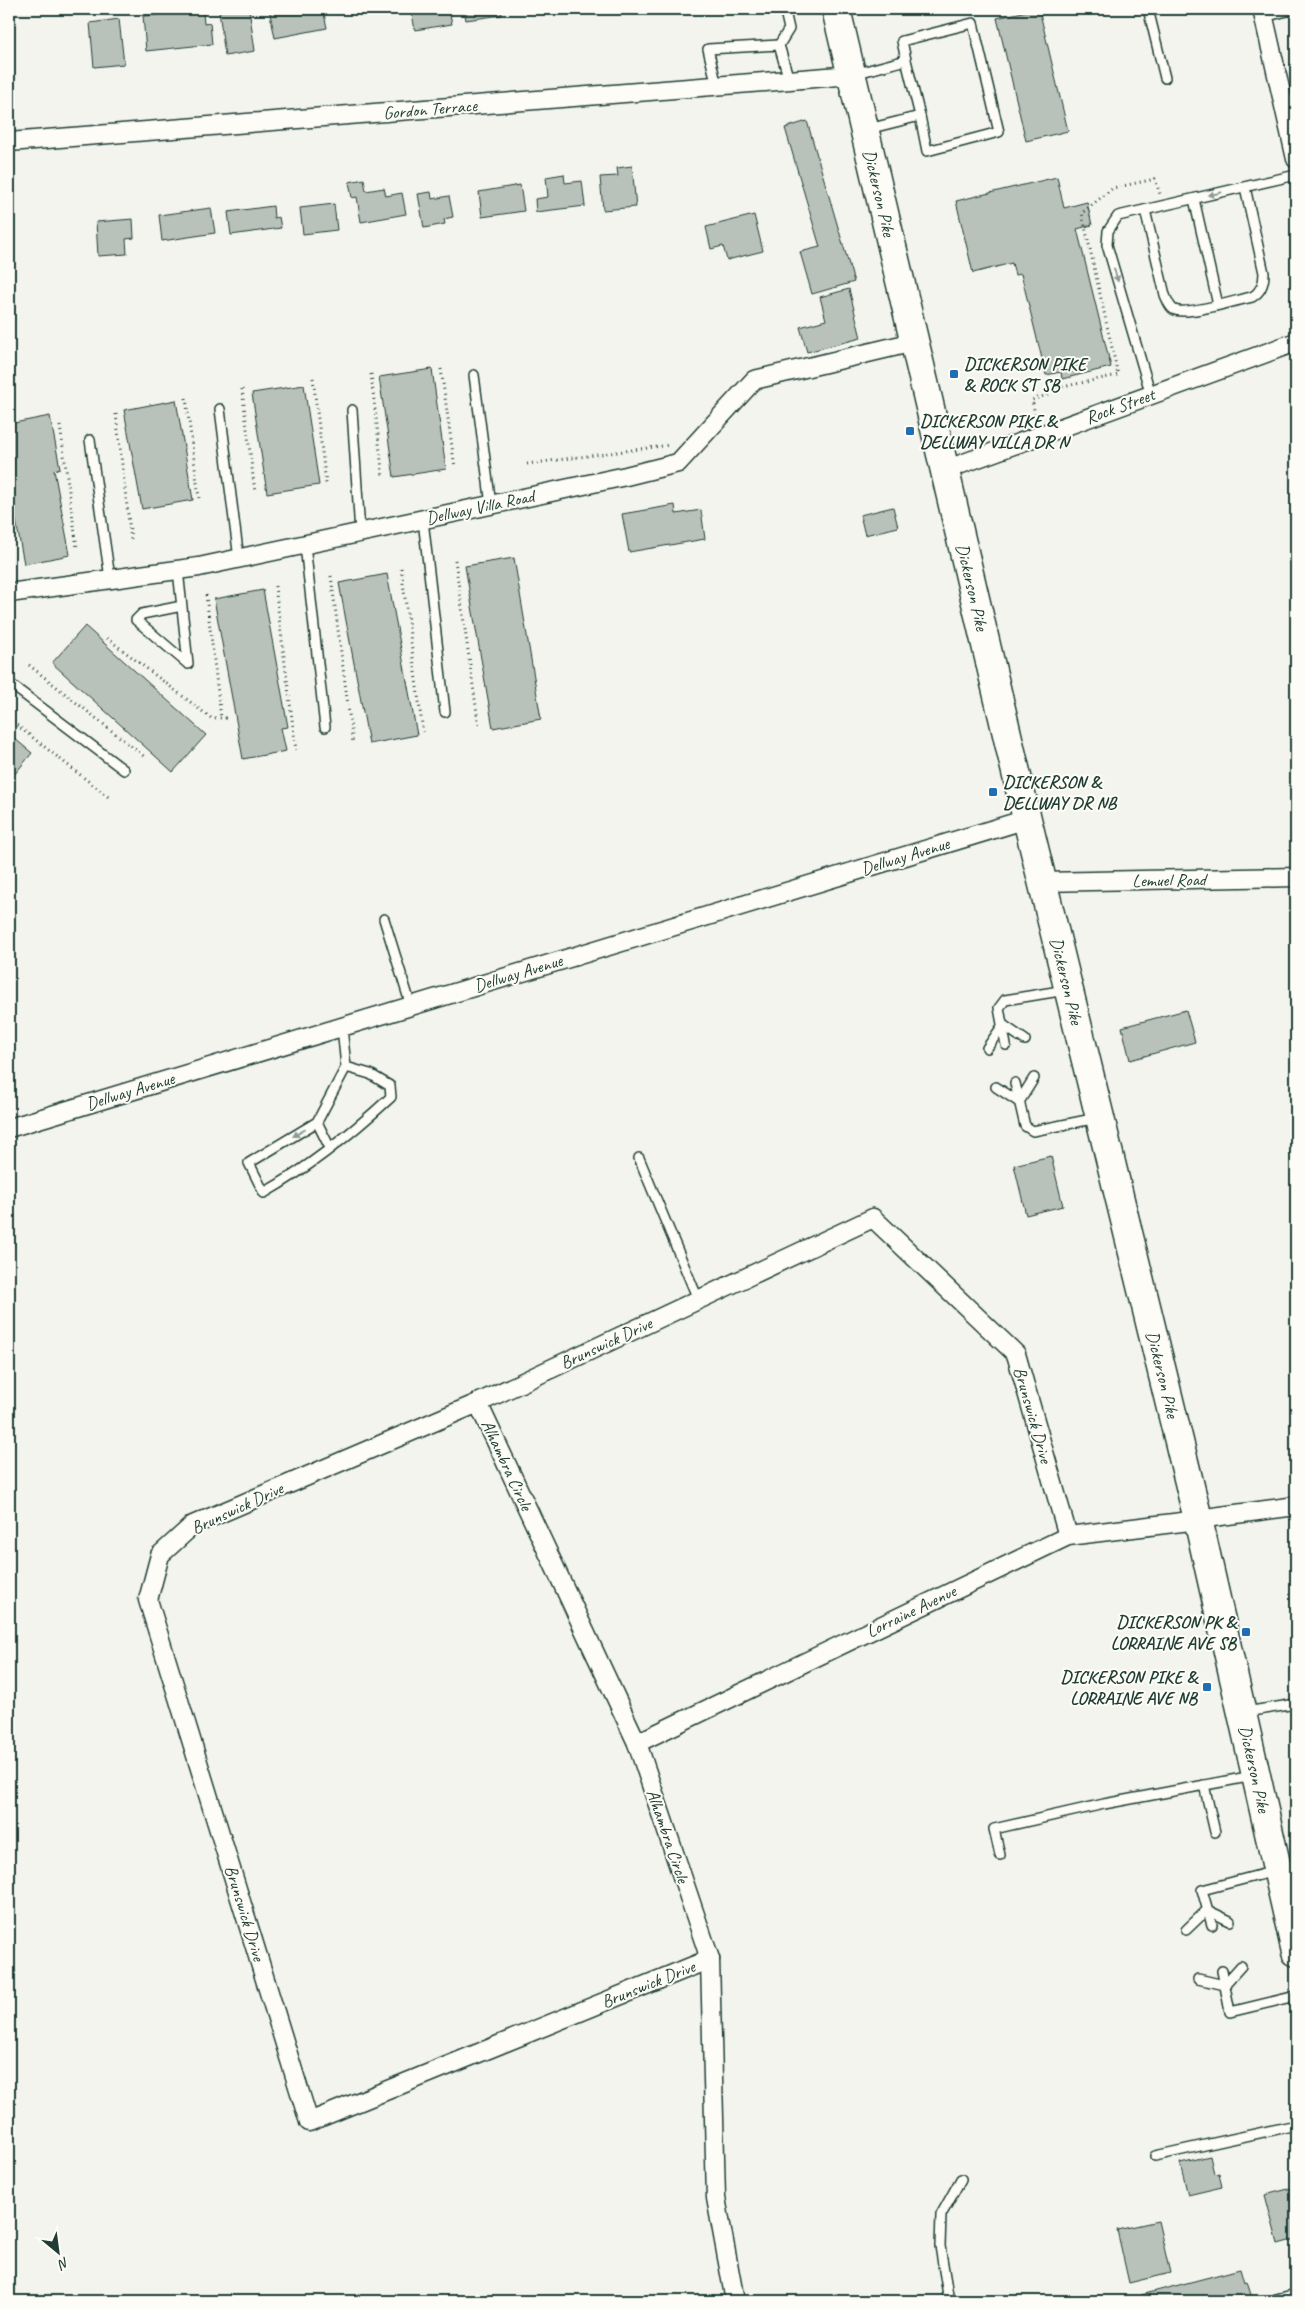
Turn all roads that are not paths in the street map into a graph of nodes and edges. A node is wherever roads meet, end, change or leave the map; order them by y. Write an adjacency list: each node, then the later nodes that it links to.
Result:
1 (836, 9): 8 (main road, Dickerson Pike)
2 (1148, 9): 9 (lane)
3 (1295, 9): 4 (lane)
4 (1263, 13): 15 (street)
5 (786, 16): 6 (lane)
6 (779, 45): 10 (lane); 11 (lane)
7 (906, 60): 8 (lane); 12 (lane); 12 (lane)
8 (852, 75): 10 (street, Gordon Terrace); 13 (main road, Dickerson Pike)
9 (1165, 78)
10 (789, 80): 11 (street, Gordon Terrace)
11 (717, 86): 14 (street, Gordon Terrace)
12 (920, 116): 13 (lane)
13 (865, 130): 21 (main road, Dickerson Pike)
14 (9, 142)
15 (1296, 159)
16 (1296, 175): 17 (lane)
17 (1245, 187): 18 (lane, one-way to 18); 20 (lane)
18 (1194, 199): 19 (lane); 20 (lane)
19 (1145, 210): 20 (lane); 24 (lane, one-way to 24)
20 (1218, 305)
21 (914, 342): 28 (main road, Dickerson Pike); 29 (street, Dellway Villa Road)
22 (1296, 342): 24 (street, Rock Street)
23 (474, 375): 29 (lane)
24 (1151, 395): 28 (street, Rock Street)
25 (220, 410): 33 (lane)
26 (352, 410): 31 (lane)
27 (90, 440): 35 (lane)
28 (945, 470): 42 (main road, Dickerson Pike)
29 (490, 505): 30 (street, Dellway Villa Road)
30 (423, 520): 31 (street, Dellway Villa Road); 39 (lane)
31 (360, 533): 32 (street, Dellway Villa Road)
32 (305, 545): 33 (street, Dellway Villa Road); 40 (lane)
33 (239, 559): 34 (street, Dellway Villa Road)
34 (178, 570): 35 (street, Dellway Villa Road); 37 (lane)
35 (110, 578): 36 (street, Dellway Villa Road)
36 (9, 593)
37 (182, 606): 37 (lane)
38 (9, 683): 41 (lane)
39 (445, 712)
40 (325, 727)
41 (124, 770)
42 (1027, 818): 44 (main road, Dickerson Pike); 47 (street, Dellway Avenue)
43 (1296, 877): 44 (street, Lemuel Road)
44 (1042, 882): 46 (main road, Dickerson Pike)
45 (384, 919): 47 (lane)
46 (1068, 989): 48 (lane); 58 (main road, Dickerson Pike)
47 (411, 1006): 49 (street, Dellway Avenue)
48 (1003, 1025): 50 (lane); 51 (lane); 52 (lane)
49 (342, 1027): 53 (lane); 60 (street, Dellway Avenue)
50 (1025, 1040)
51 (1006, 1045)
52 (988, 1048)
53 (346, 1067): 59 (lane); 61 (lane)
54 (1034, 1078): 57 (lane)
55 (1015, 1083): 57 (lane)
56 (996, 1087): 57 (lane)
57 (1019, 1102): 58 (lane)
58 (1100, 1118): 66 (main road, Dickerson Pike)
59 (317, 1122): 61 (lane); 61 (lane, one-way to 61)
60 (9, 1128)
61 (330, 1148)
62 (639, 1158): 63 (lane)
63 (698, 1299): 64 (street, Brunswick Drive); 67 (street, Brunswick Drive)
64 (478, 1403): 70 (street, Alhambra Circle); 81 (street, Brunswick Drive)
65 (1295, 1503): 66 (street, Lorraine Avenue)
66 (1198, 1520): 67 (street, Lorraine Avenue); 69 (main road, Dickerson Pike)
67 (1068, 1536): 70 (street, Lorraine Avenue)
68 (1296, 1704): 69 (lane)
69 (1242, 1713): 71 (main road, Dickerson Pike)
70 (637, 1743): 81 (street, Alhambra Circle)
71 (1256, 1775): 72 (lane); 75 (main road, Dickerson Pike)
72 (1204, 1785): 73 (lane); 74 (lane)
73 (1215, 1832)
74 (1000, 1855)
75 (1278, 1871): 76 (lane); 80 (main road, Dickerson Pike)
76 (1207, 1910): 77 (lane); 78 (lane); 79 (lane)
77 (1230, 1921)
78 (1212, 1925)
79 (1186, 1930)
80 (1296, 1952)
81 (710, 1959): 92 (street, Alhambra Circle)
82 (1242, 1966): 85 (lane)
83 (1222, 1971): 85 (lane)
84 (1198, 1979): 85 (lane)
85 (1224, 1985): 86 (lane)
86 (1296, 1996)
87 (1296, 2125): 88 (lane)
88 (1155, 2156)
89 (961, 2178): 93 (lane)
90 (1296, 2294): 91 (lane)
91 (1276, 2299)
92 (735, 2301)
93 (949, 2301)

